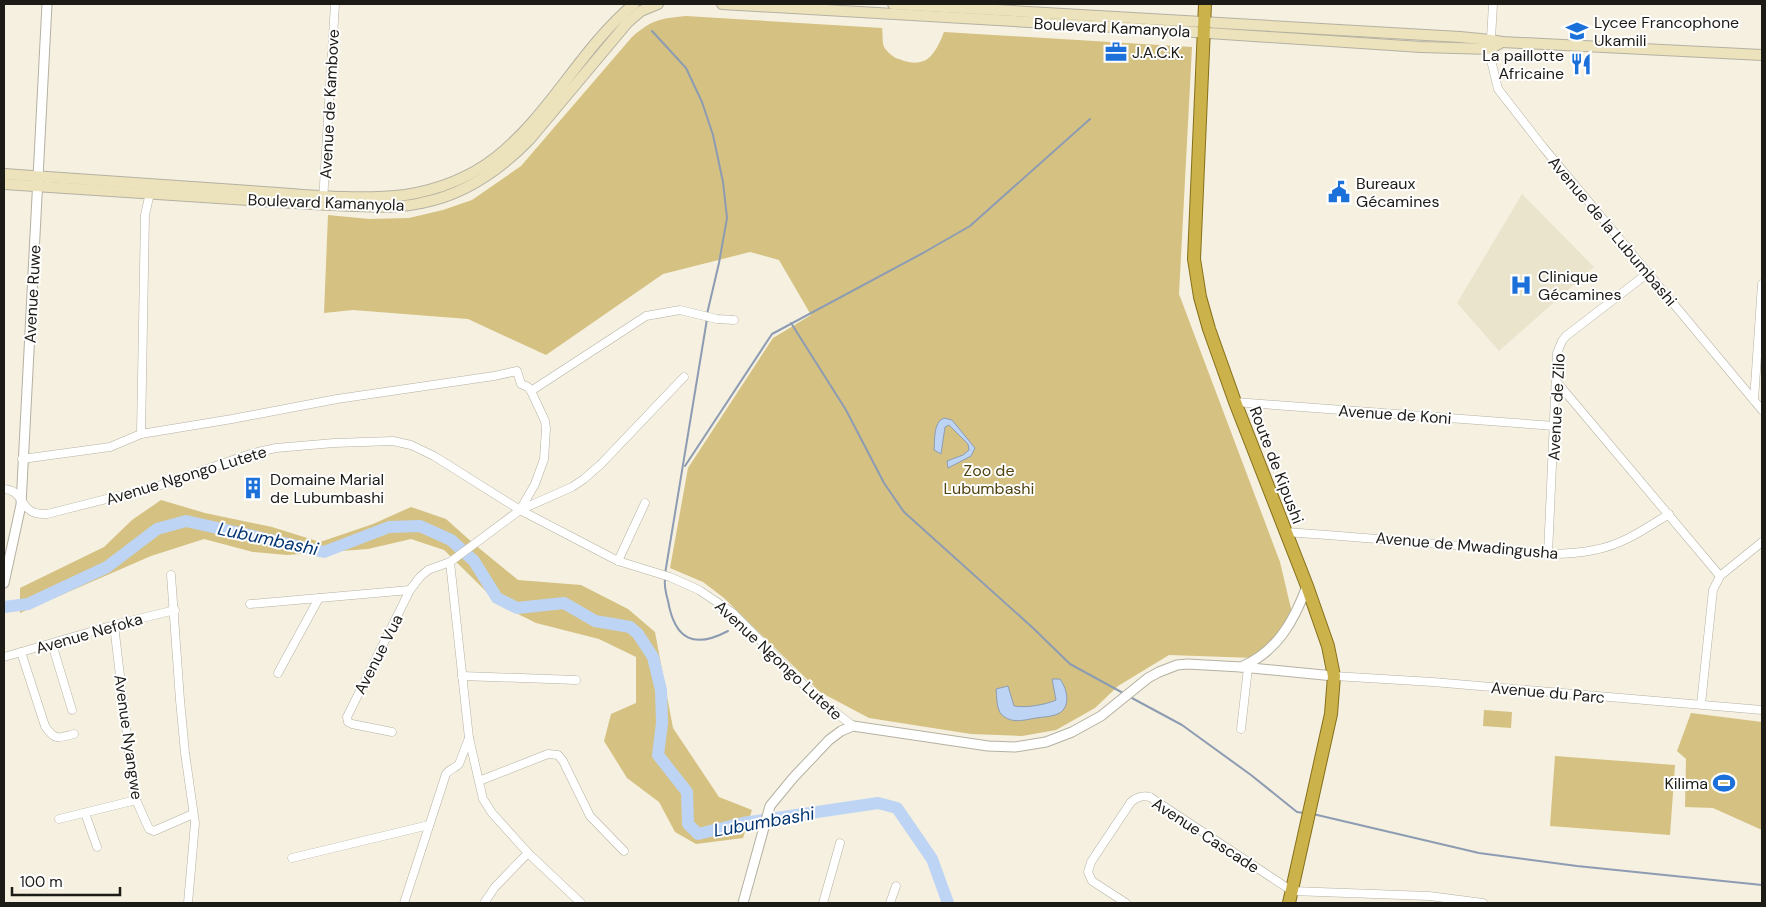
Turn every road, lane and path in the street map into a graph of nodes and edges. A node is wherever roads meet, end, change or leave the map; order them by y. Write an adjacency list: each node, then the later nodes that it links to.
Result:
1 (47, 4): 15 (street, Avenue Ruwe)
2 (335, 4): 18 (street, Avenue de Kambove)
3 (658, 4): 8 (main road, Boulevard Kamanyola)
4 (722, 4): 9 (main road, Boulevard Kamanyola)
5 (893, 4): 10 (main road, Boulevard Kamanyola)
6 (1205, 4): 11 (highway, Route de Kipushi)
7 (1493, 4): 12 (street, Avenue de la Lubumbashi)
8 (637, 6): 18 (main road, Boulevard Kamanyola)
9 (817, 6): 10 (main road, Boulevard Kamanyola)
10 (1009, 12): 11 (main road, Boulevard Kamanyola)
11 (1204, 27): 12 (main road, Boulevard Kamanyola); 26 (highway, Route de Kipushi)
12 (1490, 44): 13 (main road); 19 (street, Avenue de la Lubumbashi)
13 (1762, 55)
14 (4, 174): 15 (main road, Boulevard Kamanyola)
15 (38, 181): 16 (main road, Boulevard Kamanyola); 17 (main road, Boulevard Kamanyola); 18 (main road, Boulevard Kamanyola); 30 (street, Avenue Ruwe)
16 (4, 184)
17 (150, 193): 18 (main road, Boulevard Kamanyola); 29 (street)
18 (323, 200)
19 (1648, 273): 23 (street, Avenue de Zilo); 25 (street, Avenue de la Lubumbashi)
20 (1762, 284): 25 (street)
21 (734, 320): 24 (street)
22 (684, 377): 34 (street)
23 (1556, 381): 28 (street, Avenue de Zilo); 35 (street)
24 (531, 391): 29 (street); 34 (street)
25 (1754, 400): 27 (street, Avenue de la Lubumbashi)
26 (1235, 402): 28 (street, Avenue de Koni); 36 (highway, Route de Kipushi)
27 (1762, 410)
28 (1554, 426): 38 (street, Avenue de Zilo)
29 (141, 434): 30 (street)
30 (22, 459): 32 (street, Avenue Ruwe)
31 (4, 489): 32 (street, Avenue Ngongo Lutete)
32 (21, 499): 34 (street, Avenue Ngongo Lutete); 43 (street, Avenue Ruwe)
33 (645, 504): 40 (street)
34 (520, 510): 39 (street, Avenue Vua); 40 (street, Avenue Ngongo Lutete)
35 (1669, 514): 38 (street, Avenue de Mwadingusha); 42 (street)
36 (1286, 532): 38 (street, Avenue de Mwadingusha); 44 (highway, Route de Kipushi)
37 (1762, 542): 42 (street)
38 (1548, 554)
39 (451, 561): 45 (street, Avenue Vua); 55 (street)
40 (618, 561): 61 (street, Avenue Ngongo Lutete)
41 (171, 575): 48 (street)
42 (1720, 576): 58 (street)
43 (4, 583)
44 (1308, 586): 53 (street); 56 (highway, Route de Kipushi)
45 (410, 590): 46 (street); 63 (street, Avenue Vua)
46 (319, 598): 47 (street); 54 (street)
47 (250, 604)
48 (175, 610): 49 (street, Avenue Nefoka); 69 (street)
49 (114, 625): 50 (street, Avenue Nefoka); 67 (street, Avenue Nyangwe)
50 (52, 644): 51 (street, Avenue Nefoka); 59 (street)
51 (22, 652): 52 (street, Avenue Nefoka); 64 (street)
52 (4, 657)
53 (1244, 667): 56 (street, Avenue Ngongo Lutete); 61 (street, Avenue Ngongo Lutete); 62 (street)
54 (278, 673)
55 (462, 676): 57 (street); 65 (street)
56 (1334, 676): 58 (street, Avenue du Parc); 78 (highway, Route de Kipushi)
57 (576, 680)
58 (1701, 704): 60 (street, Avenue du Parc)
59 (72, 710)
60 (1762, 710)
61 (853, 726): 83 (street)
62 (1241, 728)
63 (392, 732)
64 (74, 734)
65 (469, 738): 66 (street); 71 (street)
66 (479, 780): 74 (street); 75 (street)
67 (136, 800): 68 (street); 69 (street, Avenue Nyangwe)
68 (85, 813): 70 (street); 73 (street)
69 (193, 814): 79 (street)
70 (59, 819)
71 (429, 825): 76 (street); 80 (street)
72 (840, 843): 84 (street)
73 (97, 847)
74 (624, 851)
75 (528, 853): 81 (street); 82 (street)
76 (292, 858)
77 (896, 886): 85 (street)
78 (1290, 897): 86 (street, Avenue Cascade); 87 (street)
79 (188, 903)
80 (404, 903)
81 (484, 903)
82 (581, 903)
83 (743, 903)
84 (824, 903)
85 (890, 903)
86 (1126, 903)
87 (1483, 903)

